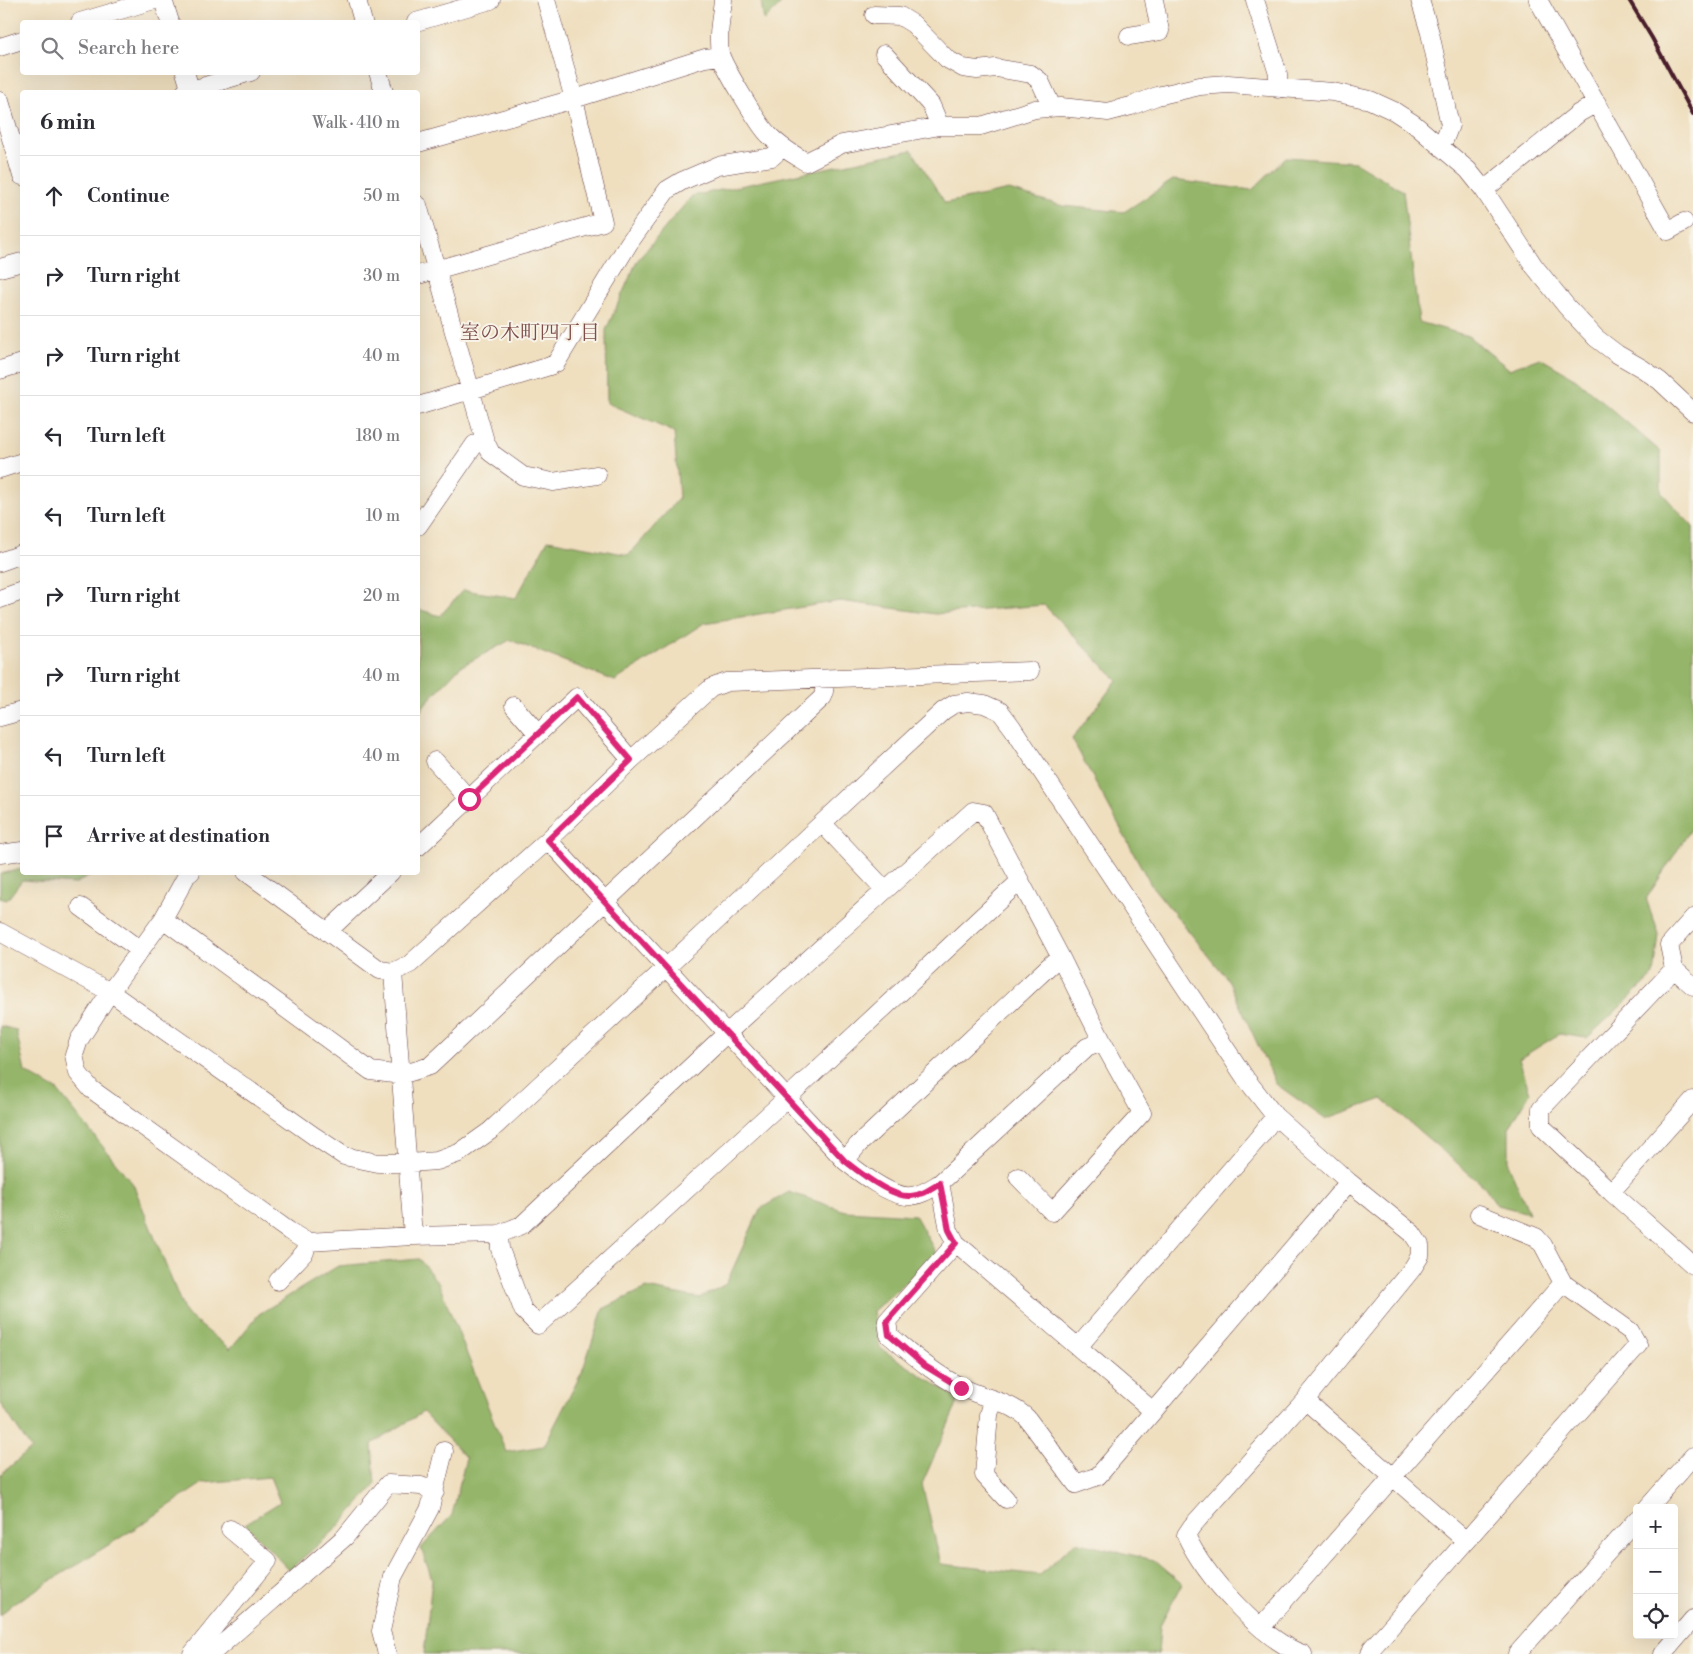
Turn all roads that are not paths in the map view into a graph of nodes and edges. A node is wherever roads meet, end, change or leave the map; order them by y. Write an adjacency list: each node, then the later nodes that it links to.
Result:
1 (154, 0): 12 (street)
2 (163, 0): 13 (street)
3 (357, 0): 14 (street)
4 (491, 0): 15 (street)
5 (546, 0): 28 (street)
6 (723, 0): 20 (street)
7 (1154, 0): 16 (street)
8 (1254, 0): 24 (street)
9 (1420, 0): 35 (street)
10 (1538, 0): 30 (street)
11 (874, 14): 31 (street)
12 (87, 20)
13 (169, 20)
14 (362, 20)
15 (420, 21)
16 (1129, 36)
17 (20, 41): 18 (street)
18 (0, 47)
19 (884, 54): 32 (street)
20 (720, 56): 28 (street); 36 (street)
21 (185, 75): 25 (street)
22 (242, 75): 26 (street)
23 (379, 75): 27 (street)
24 (1278, 89): 31 (street); 35 (street)
25 (188, 90)
26 (194, 90)
27 (383, 90)
28 (574, 99): 33 (street); 43 (street)
29 (0, 101): 34 (street)
30 (1597, 103): 38 (street); 40 (street)
31 (1052, 107): 32 (street)
32 (940, 126): 36 (street)
33 (420, 142)
34 (12, 143): 37 (street)
35 (1439, 145): 38 (street)
36 (782, 148): 47 (street)
37 (20, 169)
38 (1484, 190): 49 (street)
39 (420, 212): 43 (street)
40 (1684, 222)
41 (20, 263): 42 (street)
42 (0, 268)
43 (437, 269): 44 (street); 47 (street)
44 (420, 274)
45 (20, 364): 46 (street)
46 (0, 370)
47 (471, 390): 48 (street); 50 (street)
48 (420, 405)
49 (1693, 412)
50 (484, 441): 53 (street); 54 (street)
51 (20, 463): 52 (street)
52 (0, 469)
53 (597, 475)
54 (420, 523)
55 (20, 555): 56 (street)
56 (0, 562)
57 (20, 592): 58 (street)
58 (0, 599)
59 (1030, 671): 60 (street)
60 (968, 674): 61 (street); 62 (street)
61 (826, 679): 67 (street); 80 (street)
62 (968, 702): 70 (street); 98 (street)
63 (514, 706): 66 (street)
64 (20, 712): 65 (street)
65 (0, 717)
66 (538, 734): 67 (street); 69 (street)
67 (631, 760): 71 (street)
68 (435, 761): 69 (street)
69 (469, 799): 72 (street)
70 (823, 824): 79 (street); 88 (street)
71 (548, 840): 80 (street); 90 (street)
72 (420, 845)
73 (20, 851): 74 (street)
74 (0, 854)
75 (188, 875): 83 (street)
76 (250, 875): 85 (street)
77 (388, 875): 85 (street)
78 (1020, 881): 79 (street); 87 (street); 96 (street)
79 (885, 890): 93 (street)
80 (606, 901): 88 (street); 95 (street)
81 (81, 907): 86 (street)
82 (1693, 918): 89 (street)
83 (162, 919): 86 (street); 95 (street)
84 (0, 932): 92 (street)
85 (327, 932): 90 (street)
86 (140, 950): 92 (street)
87 (1060, 956): 94 (street); 99 (street)
88 (668, 967): 93 (street); 100 (street)
89 (1674, 968): 91 (street); 104 (street)
90 (393, 972): 95 (street)
91 (1693, 986)
92 (110, 992): 100 (street); 108 (street)
93 (728, 1033): 96 (street); 106 (street)
94 (1102, 1041): 101 (street); 103 (street)
95 (401, 1075): 100 (street)
96 (787, 1098): 99 (street); 106 (street)
97 (1693, 1100): 104 (street)
98 (1275, 1116): 102 (street); 113 (street)
99 (845, 1161): 103 (street)
100 (408, 1163): 107 (street)
101 (1018, 1177)
102 (1349, 1182): 115 (street); 116 (street)
103 (940, 1183): 109 (street)
104 (1611, 1192): 110 (street)
105 (1479, 1214): 112 (street)
106 (499, 1234): 107 (street)
107 (413, 1236): 108 (street)
108 (308, 1242): 111 (street)
109 (956, 1243): 113 (street); 114 (street)
110 (1691, 1260)
111 (278, 1281)
112 (1563, 1283): 119 (street); 125 (street)
113 (1078, 1347): 116 (street)
114 (993, 1400): 116 (street); 121 (street)
115 (1305, 1400): 119 (street); 127 (street)
116 (1154, 1411)
117 (444, 1450): 120 (street)
118 (1693, 1456): 122 (street)
119 (1394, 1477): 125 (street); 127 (street)
120 (435, 1492): 129 (street); 130 (street)
121 (1006, 1499)
122 (1651, 1504)
123 (1633, 1524): 133 (street)
124 (230, 1529): 128 (street)
125 (1466, 1541): 132 (street)
126 (1693, 1619): 134 (street)
127 (1262, 1629): 131 (street)
128 (192, 1654)
129 (211, 1654)
130 (387, 1654)
131 (1303, 1654)
132 (1370, 1654)
133 (1517, 1654)
134 (1664, 1654)

